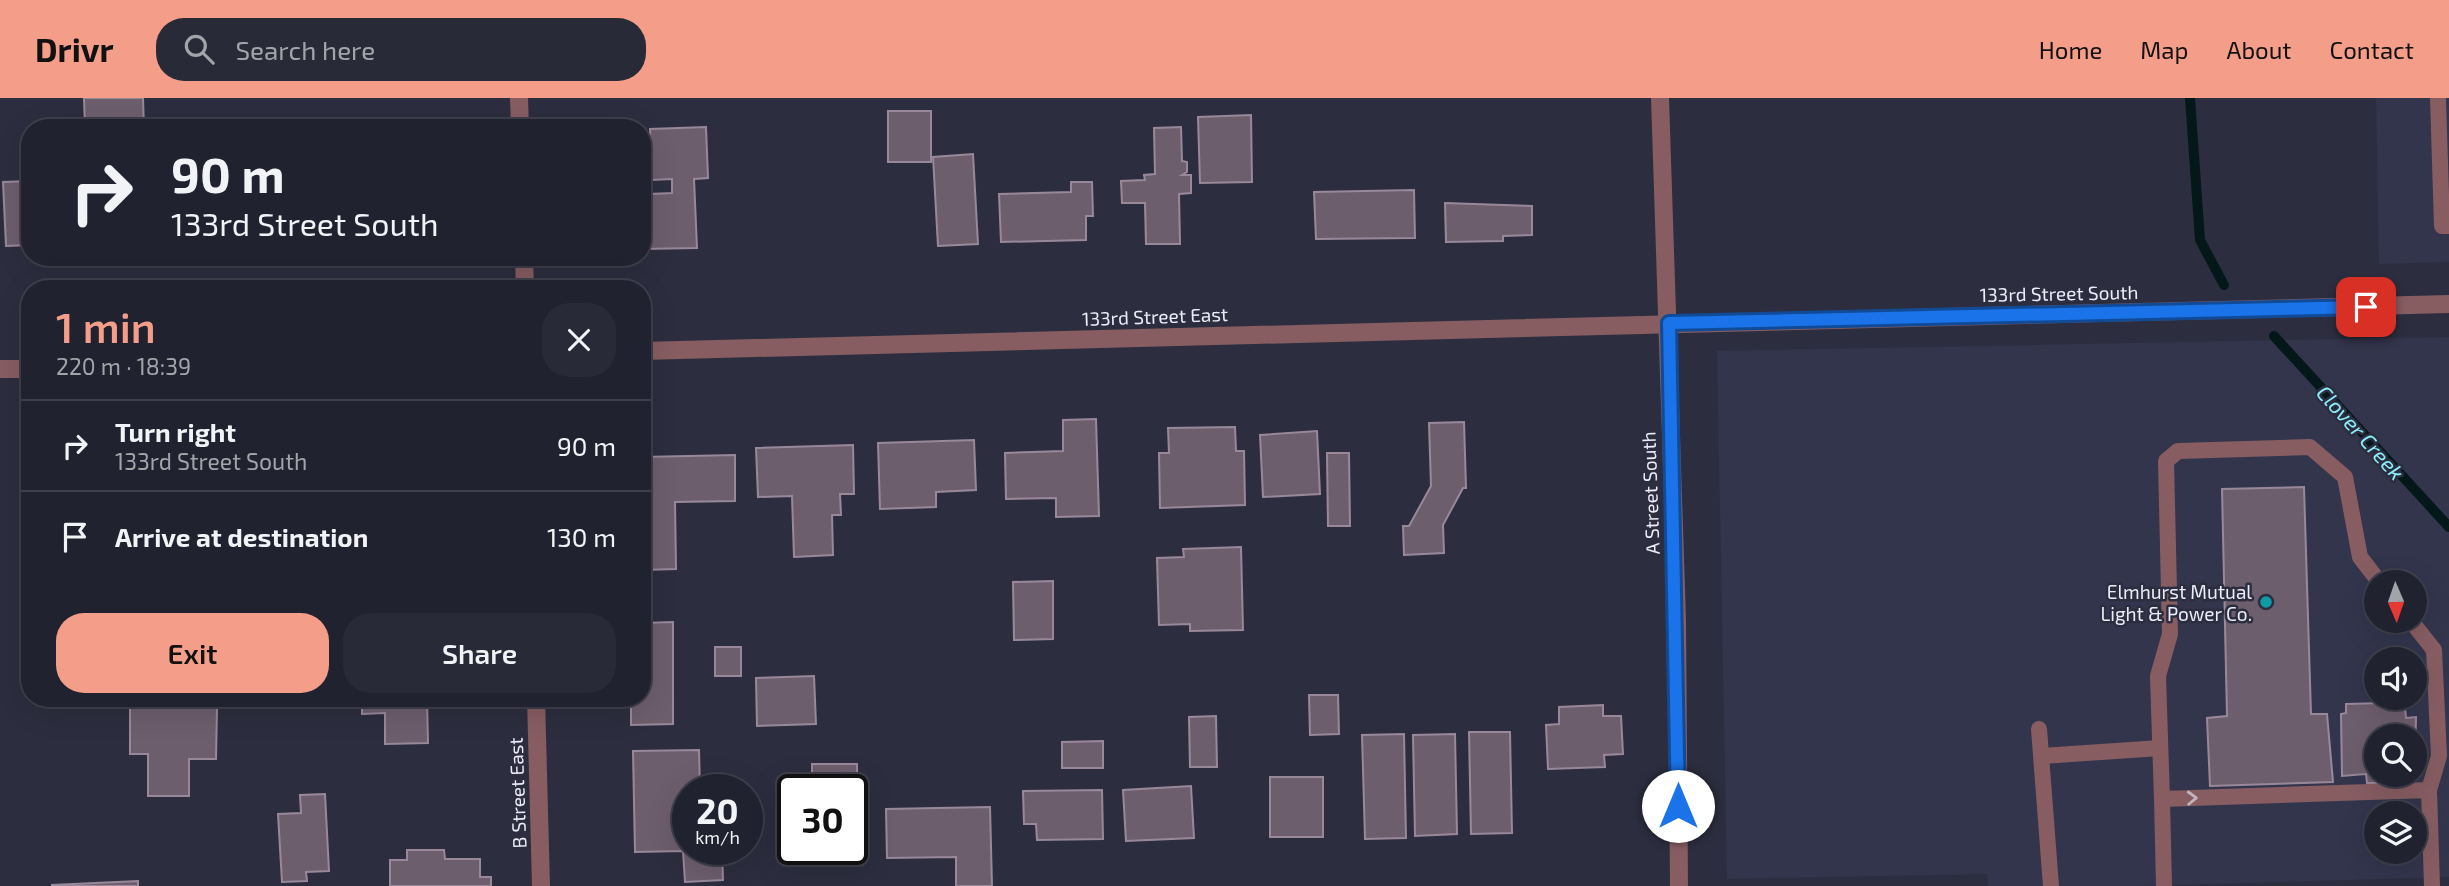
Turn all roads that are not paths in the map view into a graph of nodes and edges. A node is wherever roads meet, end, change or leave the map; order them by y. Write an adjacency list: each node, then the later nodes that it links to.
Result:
1 (519, 98): 4 (street)
2 (1660, 98): 7 (street, A Street South)
3 (2438, 98): 5 (lane)
4 (520, 119)
5 (2449, 226)
6 (2449, 304): 7 (street, 133rd Street South)
7 (1669, 323): 8 (street, 133rd Street East); 20 (street, A Street South)
8 (651, 351)
9 (0, 369): 10 (street)
10 (21, 369)
11 (2370, 570): 15 (lane)
12 (2421, 634): 17 (lane)
13 (536, 707): 19 (street, B Street East)
14 (2039, 729): 16 (lane)
15 (2160, 748): 16 (lane); 18 (lane)
16 (2042, 756): 21 (lane)
17 (2429, 790): 18 (lane, one-way to 17); 23 (lane)
18 (2162, 799): 22 (lane)
19 (541, 886)
20 (1679, 886)
21 (2051, 886)
22 (2164, 886)
23 (2432, 886)

